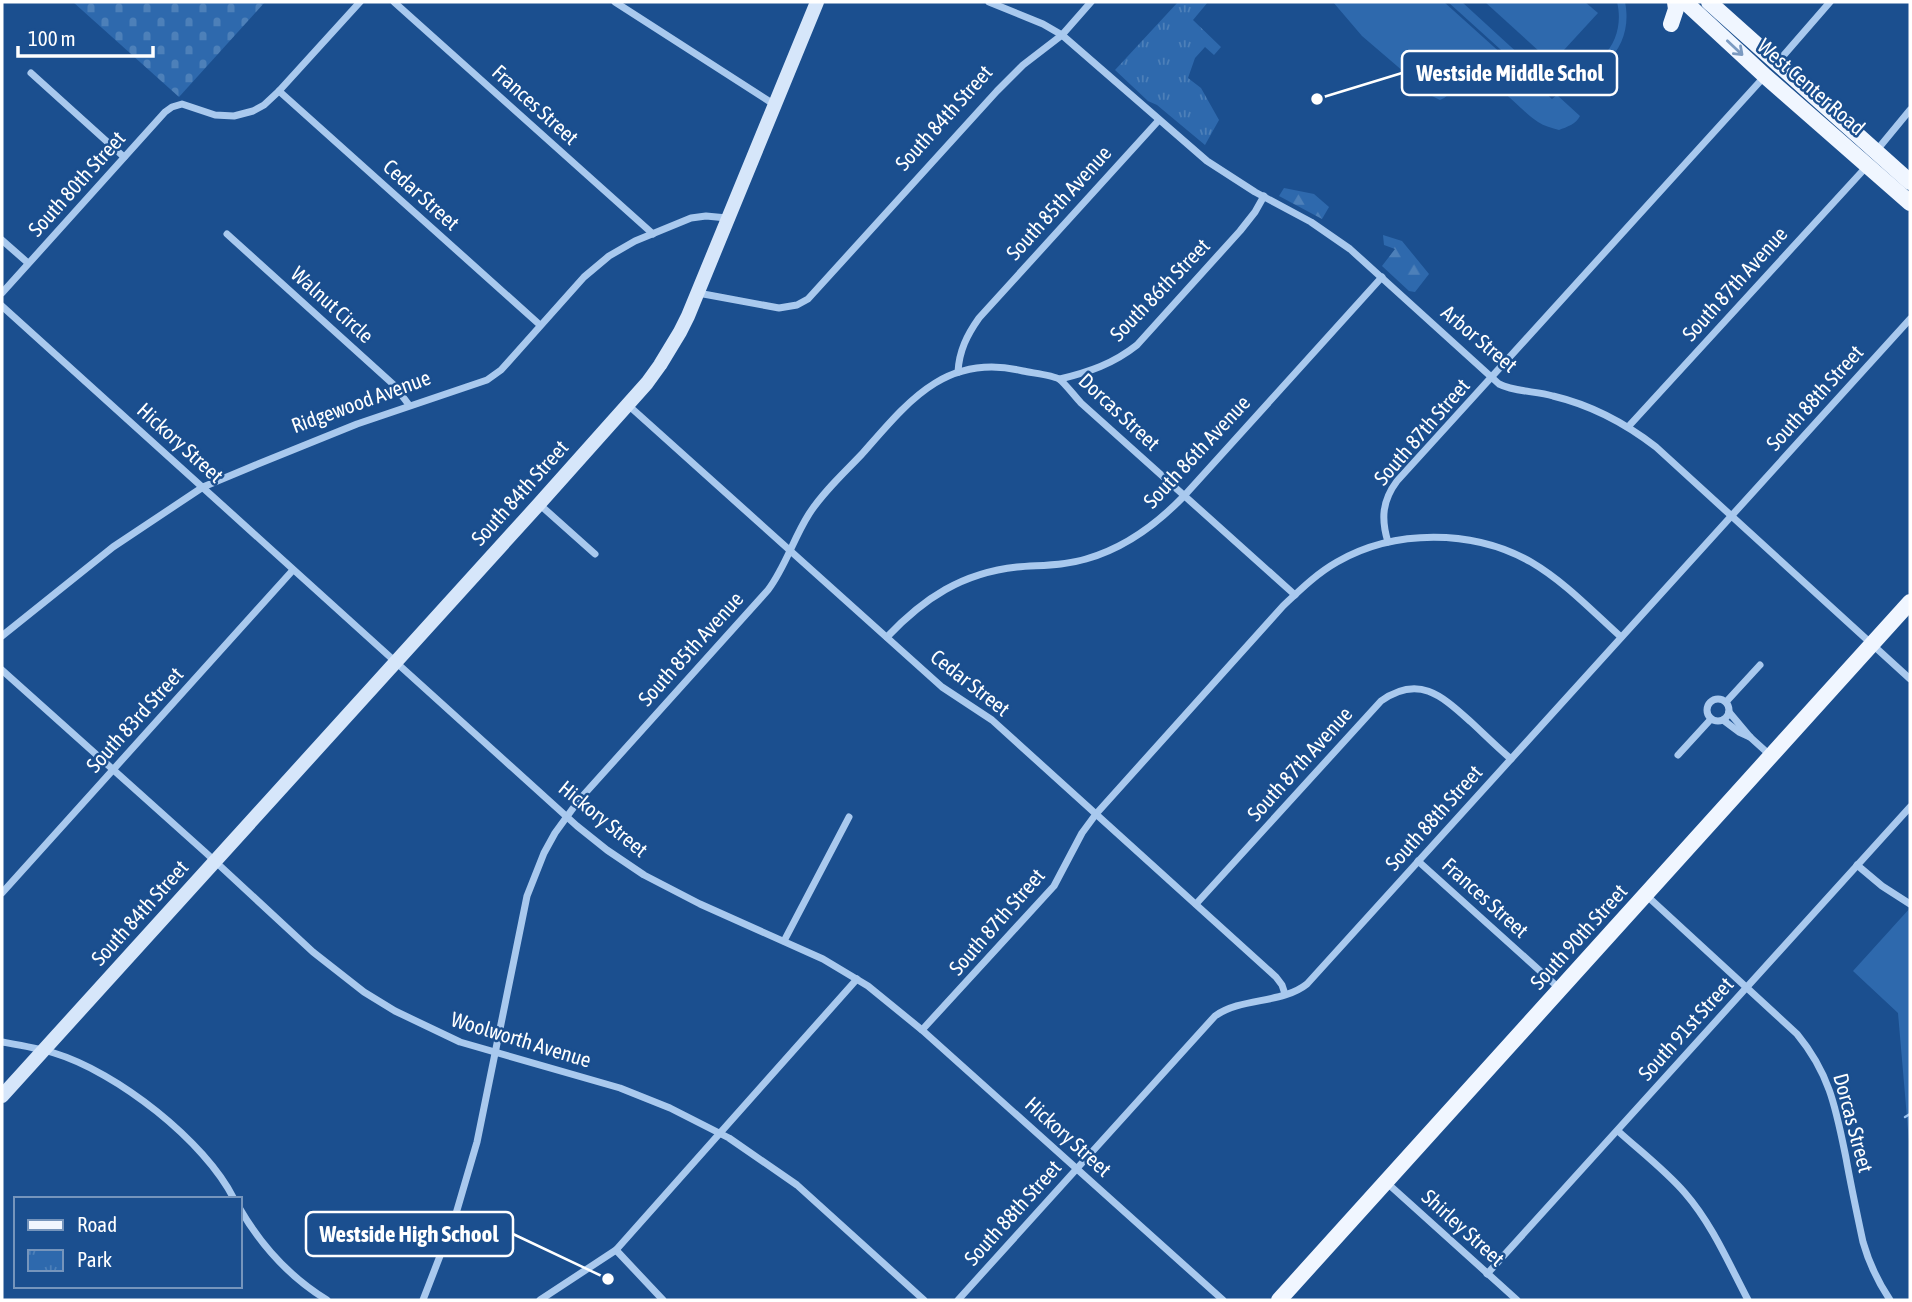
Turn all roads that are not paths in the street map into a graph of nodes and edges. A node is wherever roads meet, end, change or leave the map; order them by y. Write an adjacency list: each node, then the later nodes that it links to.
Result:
1 (360, 2): 16 (street)
2 (394, 2): 26 (street, Frances Street)
3 (615, 2): 17 (street)
4 (817, 2): 17 (main road)
5 (989, 2): 12 (street, Arbor Street)
6 (1091, 2): 12 (street, South 84th Street)
7 (1675, 2): 11 (main road)
8 (1685, 2): 15 (main road, West Center Road, one-way to 15)
9 (1709, 2): 13 (main road, West Center Road)
10 (1830, 2): 13 (street, South 87th Street)
11 (1671, 24)
12 (1062, 34): 19 (street, Arbor Street); 32 (street, South 84th Street)
13 (1777, 64): 15 (street, South 87th Street); 21 (main road, West Center Road)
14 (31, 73): 20 (street)
15 (1765, 76): 21 (main road, West Center Road); 37 (street, South 87th Street)
16 (279, 91): 20 (street, South 80th Street); 35 (street, Cedar Street)
17 (775, 105): 25 (main road)
18 (1910, 110): 21 (street, South 87th Avenue)
19 (1158, 120): 23 (street, Arbor Street); 36 (street, South 85th Avenue)
20 (124, 157): 29 (street, South 80th Street)
21 (1872, 158): 22 (main road, West Center Road); 24 (main road, West Center Road); 41 (street, South 87th Avenue)
22 (1910, 182)
23 (1264, 197): 30 (street, Arbor Street); 38 (street, South 86th Street)
24 (1910, 203)
25 (728, 218): 26 (street, Ridgewood Avenue); 32 (main road)
26 (653, 233): 35 (street, Ridgewood Avenue)
27 (228, 234): 39 (street, Walnut Circle)
28 (2, 240): 29 (street)
29 (28, 263): 31 (street, South 80th Street)
30 (1382, 277): 37 (street, Arbor Street); 43 (street, South 86th Avenue)
31 (2, 293)
32 (698, 293): 40 (main road, South 84th Street)
33 (2, 306): 42 (street, Hickory Street)
34 (1910, 319): 45 (street, South 88th Street)
35 (540, 325): 39 (street, Ridgewood Avenue)
36 (958, 372): 38 (street, Dorcas Street); 47 (street, South 85th Avenue)
37 (1491, 378): 41 (street, Arbor Street); 46 (street, South 87th Street)
38 (1060, 379): 43 (street, Dorcas Street)
39 (410, 405): 42 (street, Ridgewood Avenue)
40 (628, 405): 44 (main road, South 84th Street); 47 (street, Cedar Street)
41 (1628, 427): 45 (street, Arbor Street)
42 (204, 488): 49 (street, Hickory Street); 52 (street, Ridgewood Avenue)
43 (1184, 496): 50 (street, Dorcas Street); 53 (street, South 86th Avenue)
44 (539, 504): 48 (street); 56 (main road, South 84th Street)
45 (1731, 517): 54 (street, South 88th Street); 55 (street, Arbor Street)
46 (1388, 542): 50 (street, South 87th Street); 54 (street)
47 (790, 551): 53 (street, Cedar Street); 71 (street, South 85th Avenue)
48 (595, 554)
49 (293, 570): 56 (street, Hickory Street); 68 (street, South 83rd Street)
50 (1295, 595): 70 (street, South 87th Street)
51 (1910, 602): 55 (main road, South 90th Street)
52 (2, 636)
53 (887, 637): 70 (street, Cedar Street)
54 (1621, 638): 67 (street, South 88th Street)
55 (1872, 644): 59 (street, Arbor Street); 66 (main road, South 90th Street)
56 (395, 662): 71 (street, Hickory Street); 74 (main road, South 84th Street)
57 (1760, 665): 60 (street)
58 (2, 670): 68 (street, Woolworth Avenue)
59 (1910, 679)
60 (1726, 702): 61 (street); 62 (street)
61 (1729, 712): 63 (street); 64 (street)
62 (1711, 719): 63 (street); 65 (street)
63 (1723, 720): 64 (street)
64 (1751, 737): 66 (street)
65 (1678, 755)
66 (1771, 756): 77 (main road, South 90th Street)
67 (1511, 759): 73 (street, South 88th Street); 78 (street, South 87th Avenue)
68 (113, 770): 74 (street, Woolworth Avenue); 76 (street, South 83rd Street)
69 (1910, 807): 75 (street, South 91st Street)
70 (1096, 814): 78 (street, Cedar Street); 85 (street, South 87th Street)
71 (567, 816): 80 (street, Hickory Street); 88 (street, South 85th Avenue)
72 (849, 817): 80 (street)
73 (1418, 860): 83 (street, Frances Street); 84 (street, South 88th Street)
74 (214, 862): 87 (main road, South 84th Street); 88 (street, Woolworth Avenue)
75 (1857, 865): 79 (street); 82 (street, South 91st Street)
76 (2, 893)
77 (1645, 895): 82 (street, Dorcas Street); 83 (main road, South 90th Street)
78 (1196, 904): 84 (street, Cedar Street)
79 (1910, 904)
80 (784, 941): 81 (street, Hickory Street)
81 (857, 979): 85 (street, Hickory Street); 91 (street)
82 (1747, 987): 90 (street, South 91st Street); 108 (street, Dorcas Street)
83 (1560, 989): 93 (main road, South 90th Street)
84 (1285, 994): 92 (street, South 88th Street)
85 (922, 1030): 92 (street, Hickory Street)
86 (2, 1042): 87 (street)
87 (42, 1051): 89 (main road, South 84th Street); 94 (street)
88 (495, 1054): 91 (street, Woolworth Avenue); 99 (street, South 85th Avenue)
89 (2, 1096)
90 (1618, 1131): 97 (street, South 91st Street); 107 (street)
91 (719, 1133): 96 (street); 102 (street, Woolworth Avenue)
92 (1077, 1169): 103 (street, South 88th Street); 104 (street, Hickory Street)
93 (1385, 1182): 97 (street, Shirley Street); 105 (main road, South 90th Street)
94 (233, 1197)
95 (242, 1212): 98 (street)
96 (617, 1250): 100 (street); 101 (street)
97 (1487, 1274): 106 (street, Shirley Street)
98 (327, 1300)
99 (423, 1300)
100 (540, 1300)
101 (663, 1300)
102 (924, 1300)
103 (958, 1300)
104 (1223, 1300)
105 (1279, 1300)
106 (1517, 1300)
107 (1748, 1300)
108 (1890, 1300)

